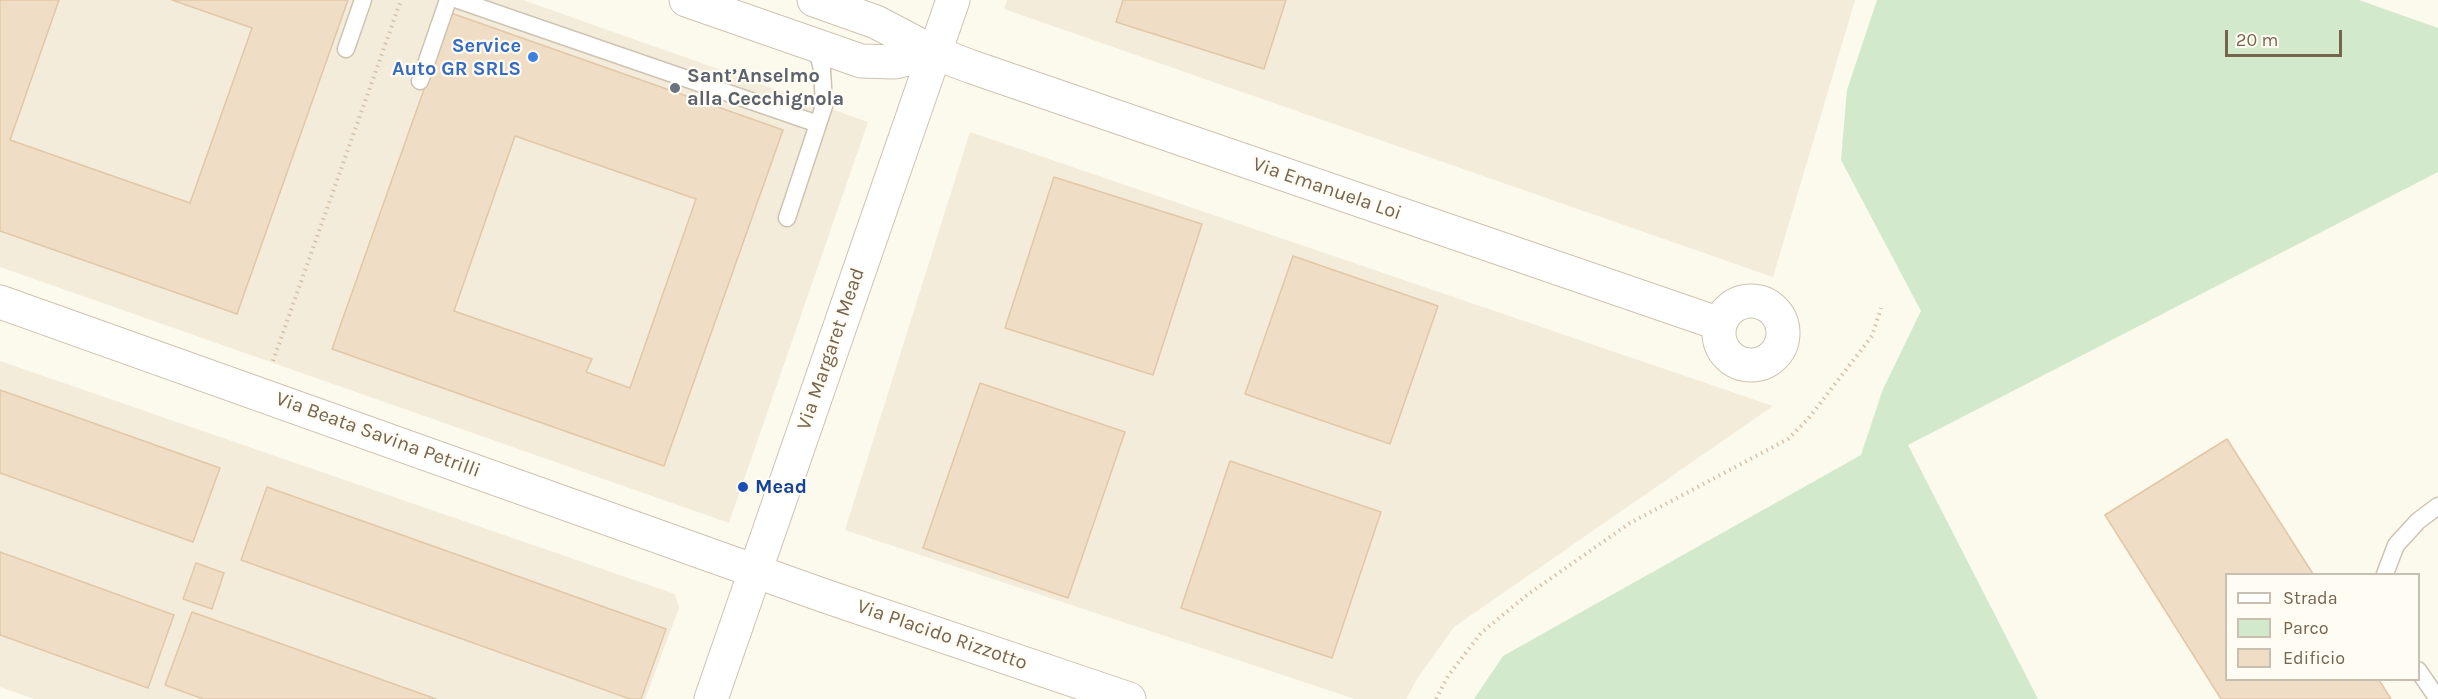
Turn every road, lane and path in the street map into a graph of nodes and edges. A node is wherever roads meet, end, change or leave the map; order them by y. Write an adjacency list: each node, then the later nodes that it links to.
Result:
1 (363, 0): 9 (lane)
2 (401, 0): 17 (path)
3 (448, 0): 11 (lane)
4 (458, 0): 12 (lane)
5 (686, 0): 8 (street)
6 (814, 0): 10 (street, Via Emanuela Loi)
7 (953, 0): 10 (street, Via Margaret Mead)
8 (810, 43): 10 (street); 12 (lane)
9 (346, 49)
10 (935, 53): 16 (street, Via Emanuela Loi); 19 (street, Via Margaret Mead)
11 (420, 81)
12 (818, 124): 13 (lane)
13 (786, 218)
14 (0, 302): 17 (street, Via Beata Savina Petrilli)
15 (1881, 308): 24 (path)
16 (1720, 324)
17 (261, 393): 19 (street, Via Beata Savina Petrilli)
18 (2438, 506): 20 (lane)
19 (755, 570): 22 (street, Via Margaret Mead); 23 (street, Via Placido Rizzotto)
20 (2385, 573)
21 (2420, 673): 25 (lane)
22 (711, 699)
23 (1129, 699)
24 (1436, 699)
25 (2438, 699)

